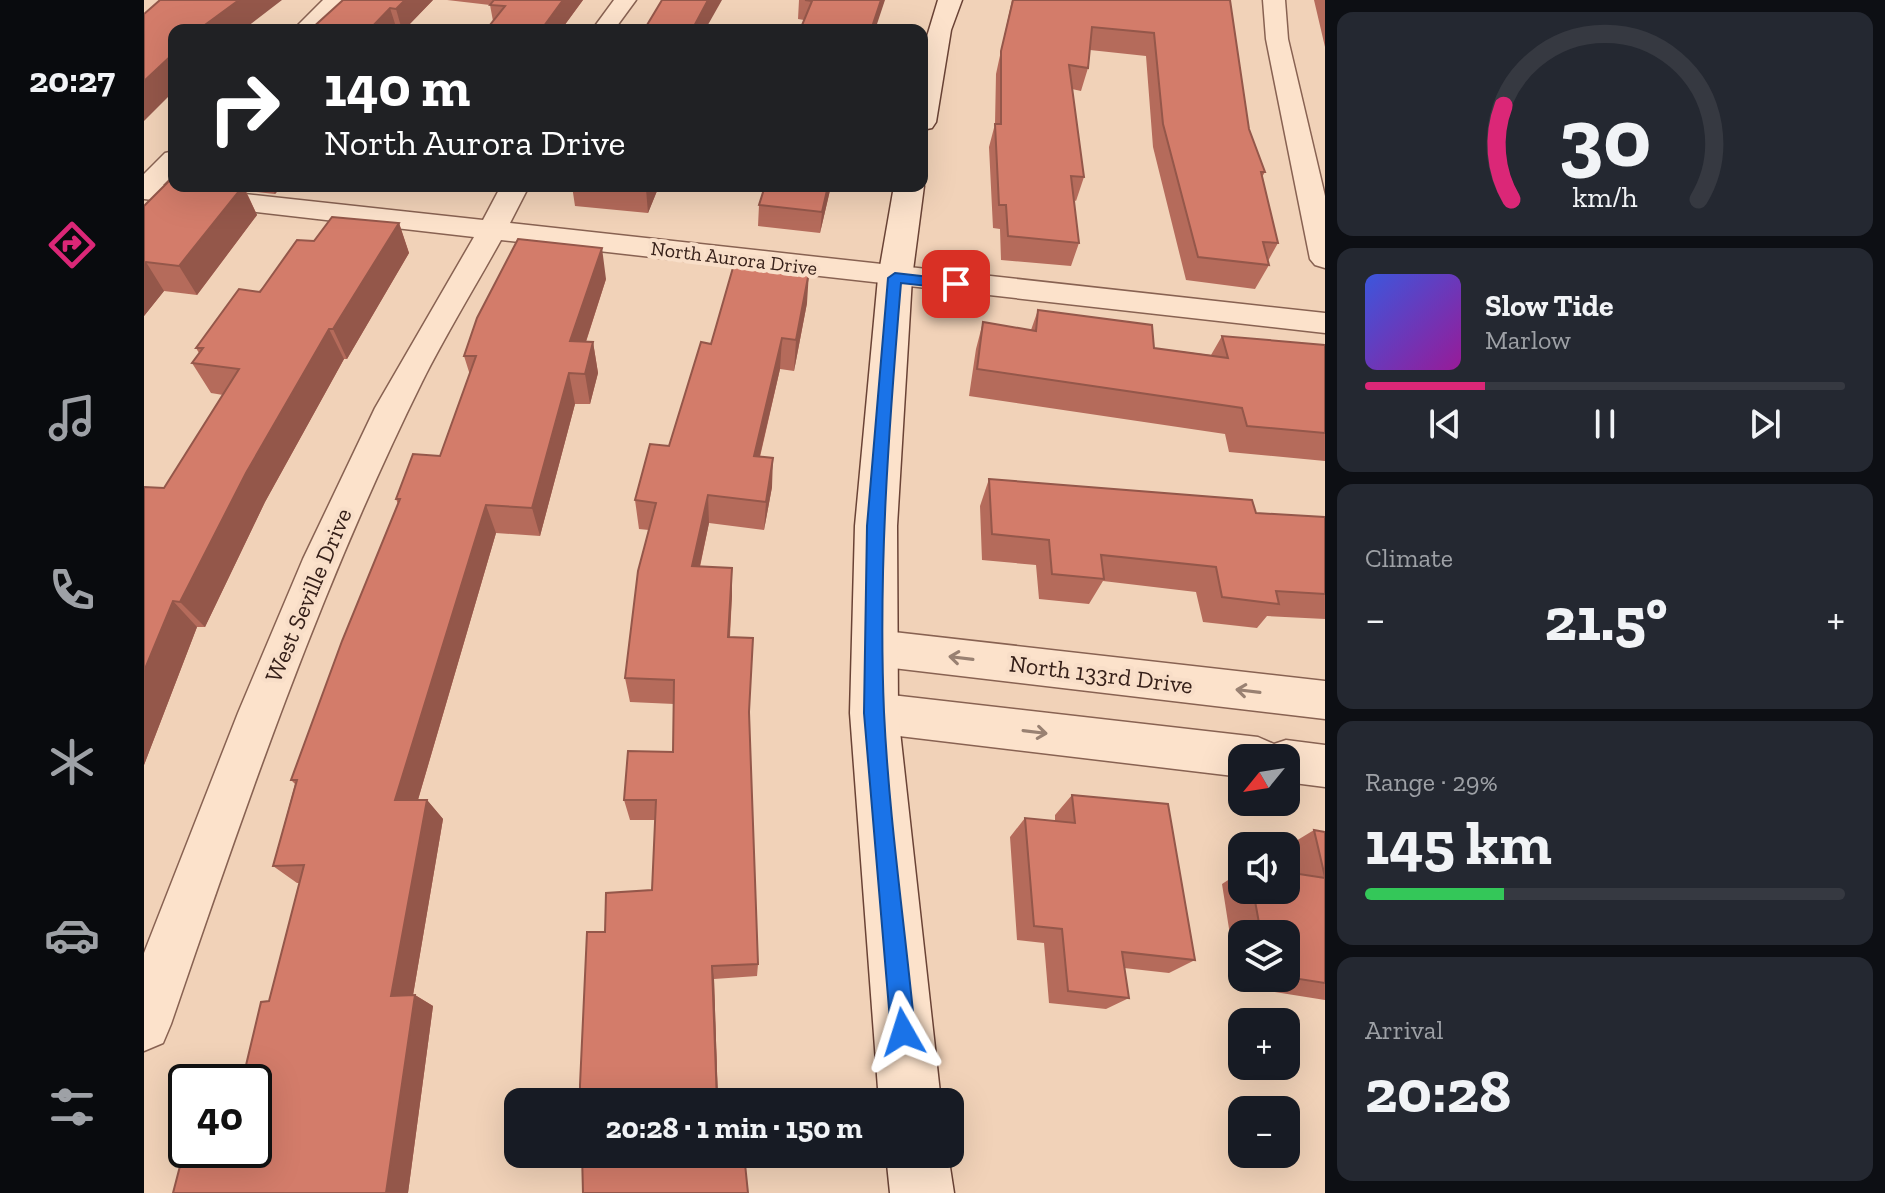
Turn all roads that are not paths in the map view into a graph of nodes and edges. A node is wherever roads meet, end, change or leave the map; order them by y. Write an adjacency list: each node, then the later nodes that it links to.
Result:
1 (336, 0): 5 (street)
2 (625, 0): 6 (street)
3 (950, 0): 7 (street)
4 (1274, 0): 13 (street)
5 (310, 24)
6 (607, 24)
7 (928, 90)
8 (168, 165): 9 (street)
9 (144, 190): 12 (street, North Aurora Drive)
10 (512, 192): 12 (street, West Seville Drive)
11 (908, 192): 14 (street)
12 (494, 228): 14 (street, North Aurora Drive); 22 (street, West Seville Drive)
13 (1325, 259)
14 (895, 278): 15 (street, North Aurora Drive); 16 (street)
15 (1325, 323)
16 (876, 648): 17 (street, North 133rd Drive, one-way to 16); 18 (street)
17 (1325, 700)
18 (874, 713): 19 (street, one-way to 19); 23 (street)
19 (1228, 754)
20 (1300, 763): 21 (street)
21 (1325, 766)
22 (144, 1024)
23 (909, 1088)
24 (919, 1168): 25 (street)
25 (922, 1193)

